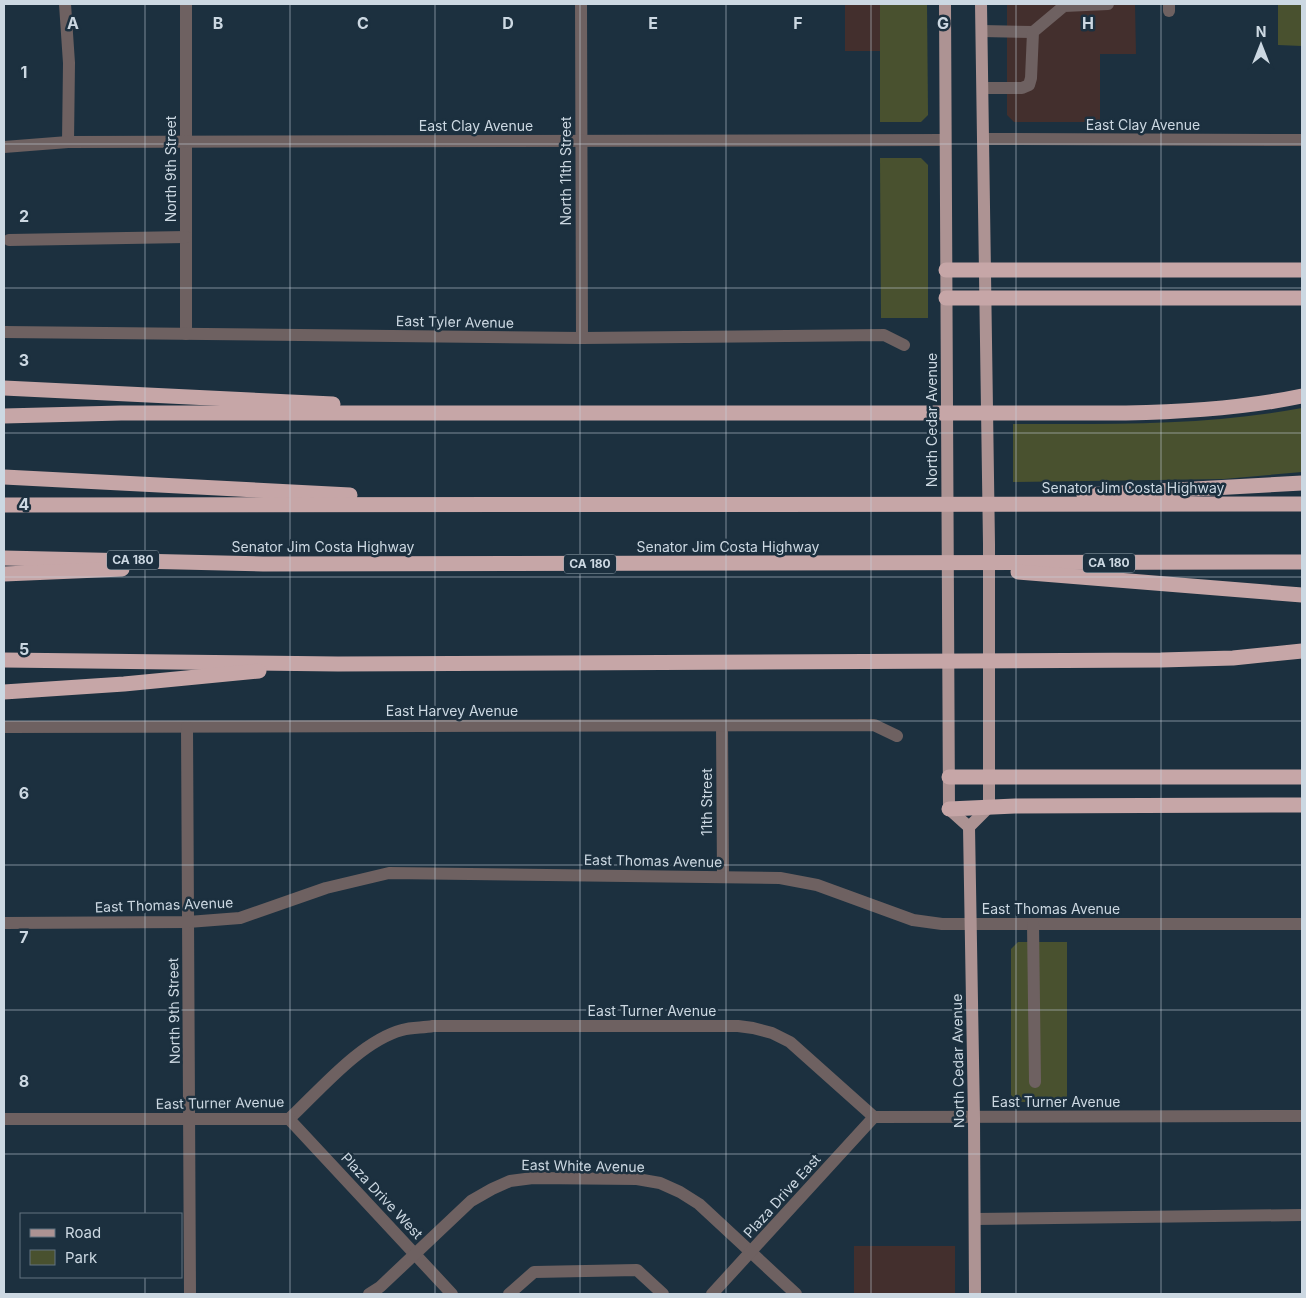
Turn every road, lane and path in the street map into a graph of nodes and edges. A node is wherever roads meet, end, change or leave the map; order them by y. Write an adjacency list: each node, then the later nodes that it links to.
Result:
1 (65, 4): 14 (street)
2 (186, 4): 15 (street, North 9th Street)
3 (581, 4): 13 (street, North 11th Street)
4 (945, 4): 11 (main road, North Cedar Avenue)
5 (981, 4): 7 (main road)
6 (1108, 4): 8 (street)
7 (982, 31): 8 (street); 9 (main road)
8 (1033, 32): 9 (street)
9 (983, 88): 10 (main road)
10 (984, 139): 12 (street, East Clay Avenue); 20 (main road)
11 (945, 140): 13 (street, East Clay Avenue); 19 (main road, North Cedar Avenue)
12 (1302, 140)
13 (581, 141): 15 (street, East Clay Avenue); 27 (street, North 11th Street)
14 (68, 142): 15 (street, East Clay Avenue); 16 (street, East Clay Avenue)
15 (186, 142): 17 (street, North 9th Street)
16 (6, 146)
17 (186, 237): 18 (street); 26 (street, North 9th Street)
18 (9, 240)
19 (946, 270): 20 (highway); 22 (main road, North Cedar Avenue)
20 (986, 270): 21 (highway); 23 (main road)
21 (1302, 270)
22 (946, 298): 23 (highway); 54 (main road, North Cedar Avenue)
23 (986, 298): 24 (highway); 55 (main road)
24 (1302, 298)
25 (4, 332): 26 (street, East Tyler Avenue)
26 (186, 334): 27 (street, East Tyler Avenue)
27 (582, 338): 28 (street, East Tyler Avenue)
28 (904, 345)
29 (4, 388): 31 (highway)
30 (1302, 396): 31 (highway)
31 (526, 414): 32 (highway)
32 (4, 416)
33 (4, 477): 35 (highway)
34 (1302, 483): 36 (highway)
35 (526, 504): 36 (highway, Senator Jim Costa Highway); 38 (highway, Senator Jim Costa Highway)
36 (920, 504): 37 (highway, Senator Jim Costa Highway)
37 (1302, 504)
38 (4, 505)
39 (4, 558): 42 (highway, Senator Jim Costa Highway / CA 180)
40 (1302, 562): 41 (highway, Senator Jim Costa Highway / CA 180)
41 (917, 563): 42 (highway, Senator Jim Costa Highway / CA 180); 44 (highway)
42 (263, 564): 43 (highway)
43 (4, 574)
44 (1302, 595)
45 (1302, 651): 47 (highway)
46 (4, 660): 47 (highway)
47 (338, 664): 48 (highway)
48 (4, 692)
49 (187, 726): 50 (street, East Harvey Avenue); 51 (street, East Harvey Avenue); 62 (street, North 9th Street)
50 (722, 726): 52 (street, East Harvey Avenue); 60 (street, 11th Street)
51 (4, 727)
52 (897, 736)
53 (1302, 776): 55 (highway)
54 (949, 777): 55 (highway); 58 (main road, North Cedar Avenue)
55 (989, 777): 57 (main road)
56 (1302, 804): 57 (highway)
57 (989, 807): 58 (highway); 59 (main road)
58 (949, 809): 59 (main road)
59 (969, 827): 63 (main road, North Cedar Avenue)
60 (722, 877): 62 (street, East Thomas Avenue); 63 (street, East Thomas Avenue)
61 (4, 922): 62 (street, East Thomas Avenue)
62 (188, 922): 71 (street, North 9th Street)
63 (970, 924): 64 (street, East Thomas Avenue); 69 (main road, North Cedar Avenue)
64 (1033, 924): 65 (street, East Thomas Avenue); 66 (street)
65 (1302, 924)
66 (1035, 1082)
67 (1302, 1116): 69 (street, East Turner Avenue)
68 (874, 1117): 69 (street, East Turner Avenue); 72 (street, East Turner Avenue); 76 (street, Plaza Drive East)
69 (974, 1118): 74 (main road, North Cedar Avenue)
70 (4, 1119): 71 (street, East Turner Avenue)
71 (190, 1119): 72 (street, East Turner Avenue); 77 (street, North 9th Street)
72 (289, 1119): 75 (street, Plaza Drive West)
73 (1302, 1215): 74 (street)
74 (975, 1219): 84 (main road, North Cedar Avenue)
75 (415, 1253): 76 (street, East White Avenue); 78 (street, East White Avenue); 79 (street, Plaza Drive West)
76 (750, 1253): 82 (street, Plaza Drive East); 83 (street, East White Avenue)
77 (190, 1294)
78 (369, 1294)
79 (452, 1294)
80 (508, 1294): 81 (street)
81 (664, 1294)
82 (712, 1294)
83 (796, 1294)
84 (975, 1294)

